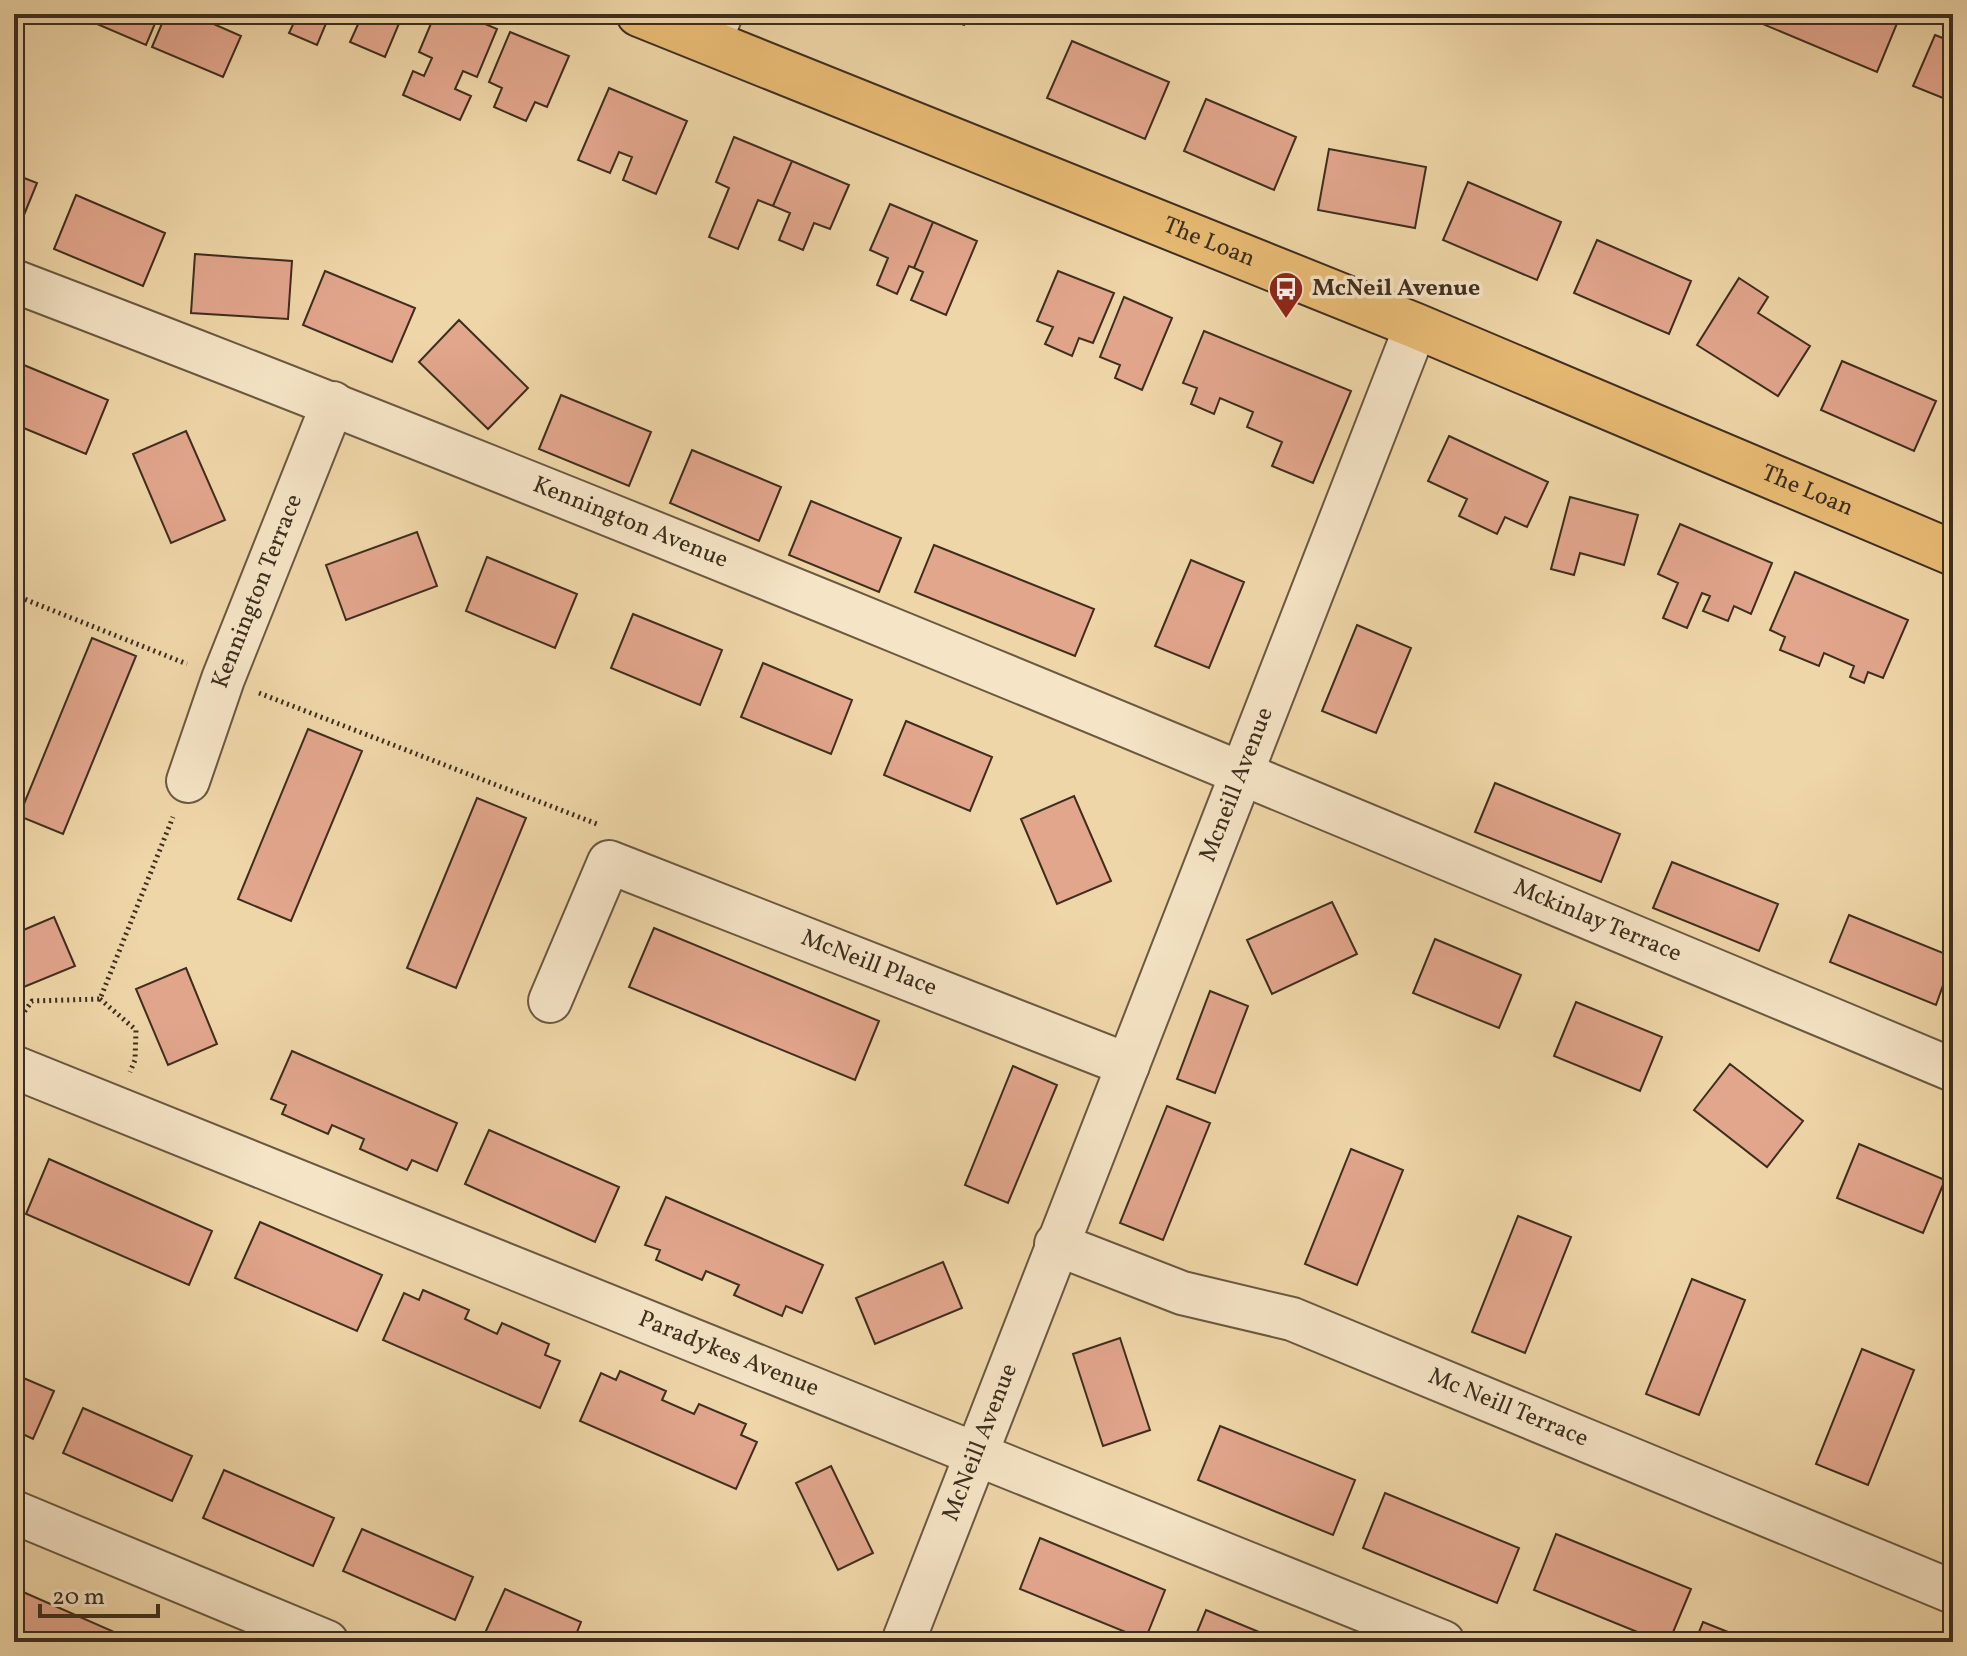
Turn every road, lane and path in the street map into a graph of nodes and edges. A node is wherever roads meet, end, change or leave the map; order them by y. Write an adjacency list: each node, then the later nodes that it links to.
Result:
1 (639, 14): 2 (main road, The Loan)
2 (716, 28): 4 (main road, The Loan)
3 (14, 281): 5 (street, Kennington Avenue)
4 (1416, 326): 6 (main road, The Loan); 9 (street, Mcneill Avenue)
5 (333, 403): 8 (street, Kennington Terrace); 9 (street, Kennington Avenue)
6 (1953, 553)
7 (14, 595): 8 (path)
8 (223, 679): 10 (street, Kennington Terrace); 11 (path)
9 (1242, 773): 15 (street, Mcneill Avenue); 17 (street, Mckinlay Terrace)
10 (188, 781): 12 (path)
11 (609, 862): 13 (street); 15 (street, McNeill Place)
12 (100, 999): 14 (path); 18 (path)
13 (550, 1001)
14 (14, 1026)
15 (1128, 1065): 19 (street, Mcneill Avenue)
16 (14, 1067): 18 (street, Paradykes Avenue)
17 (1953, 1070)
18 (118, 1109): 20 (street, Paradykes Avenue)
19 (1056, 1244): 20 (street, McNeill Avenue); 22 (street, Mc Neill Terrace)
20 (975, 1456): 24 (street, McNeill Avenue); 25 (street, Paradykes Avenue)
21 (14, 1512): 23 (street)
22 (1953, 1592)
23 (327, 1642)
24 (903, 1642)
25 (1443, 1642)

